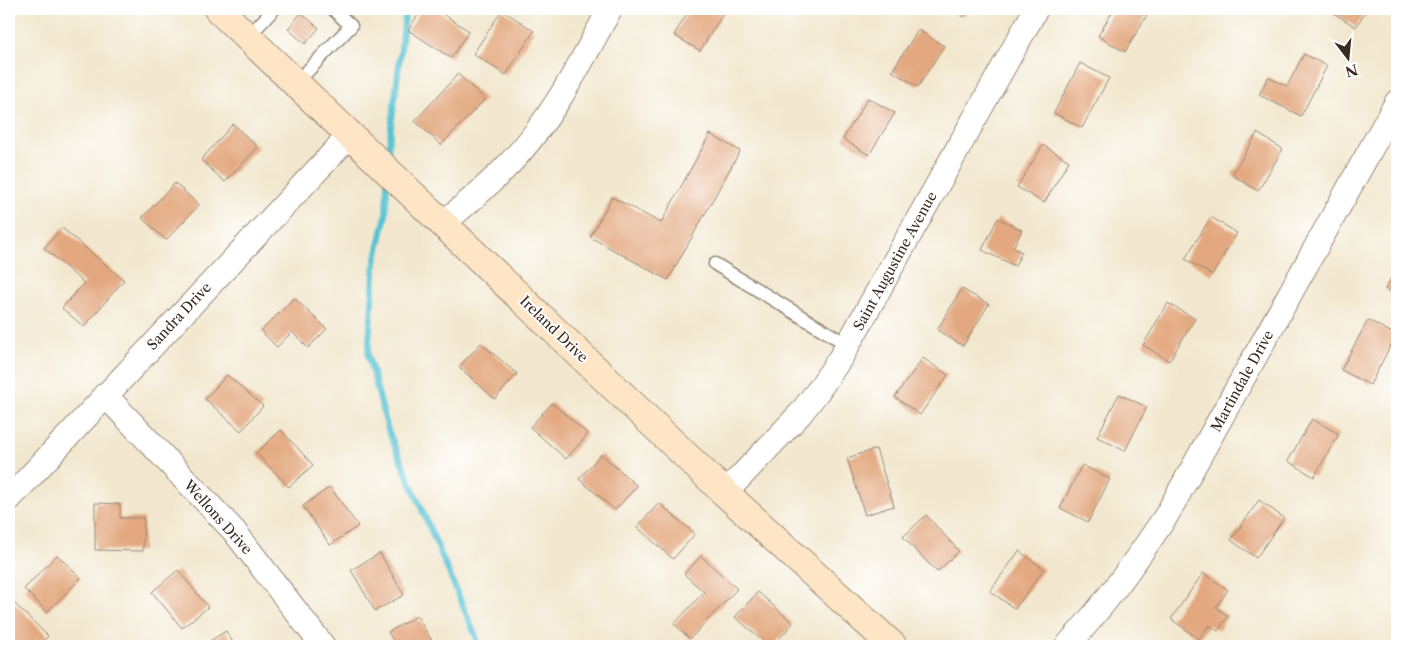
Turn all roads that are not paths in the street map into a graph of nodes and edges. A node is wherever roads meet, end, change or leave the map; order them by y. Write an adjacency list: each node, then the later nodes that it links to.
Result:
1 (218, 9): 6 (main road, Ireland Drive)
2 (274, 9): 6 (lane)
3 (333, 9): 7 (lane)
4 (610, 9): 10 (street)
5 (1036, 9): 12 (street, Saint Augustine Avenue)
6 (248, 37): 7 (main road, Ireland Drive)
7 (296, 83): 9 (main road, Ireland Drive)
8 (1397, 102): 18 (street, Martindale Drive)
9 (350, 134): 10 (main road, Ireland Drive); 13 (street, Sandra Drive)
10 (443, 223): 14 (main road, Ireland Drive)
11 (715, 264): 12 (lane)
12 (848, 345): 14 (street, Saint Augustine Avenue)
13 (105, 395): 15 (street, Sandra Drive); 16 (street, Wellons Drive)
14 (725, 493): 17 (main road, Ireland Drive)
15 (9, 498)
16 (323, 646)
17 (893, 646)
18 (1067, 646)

